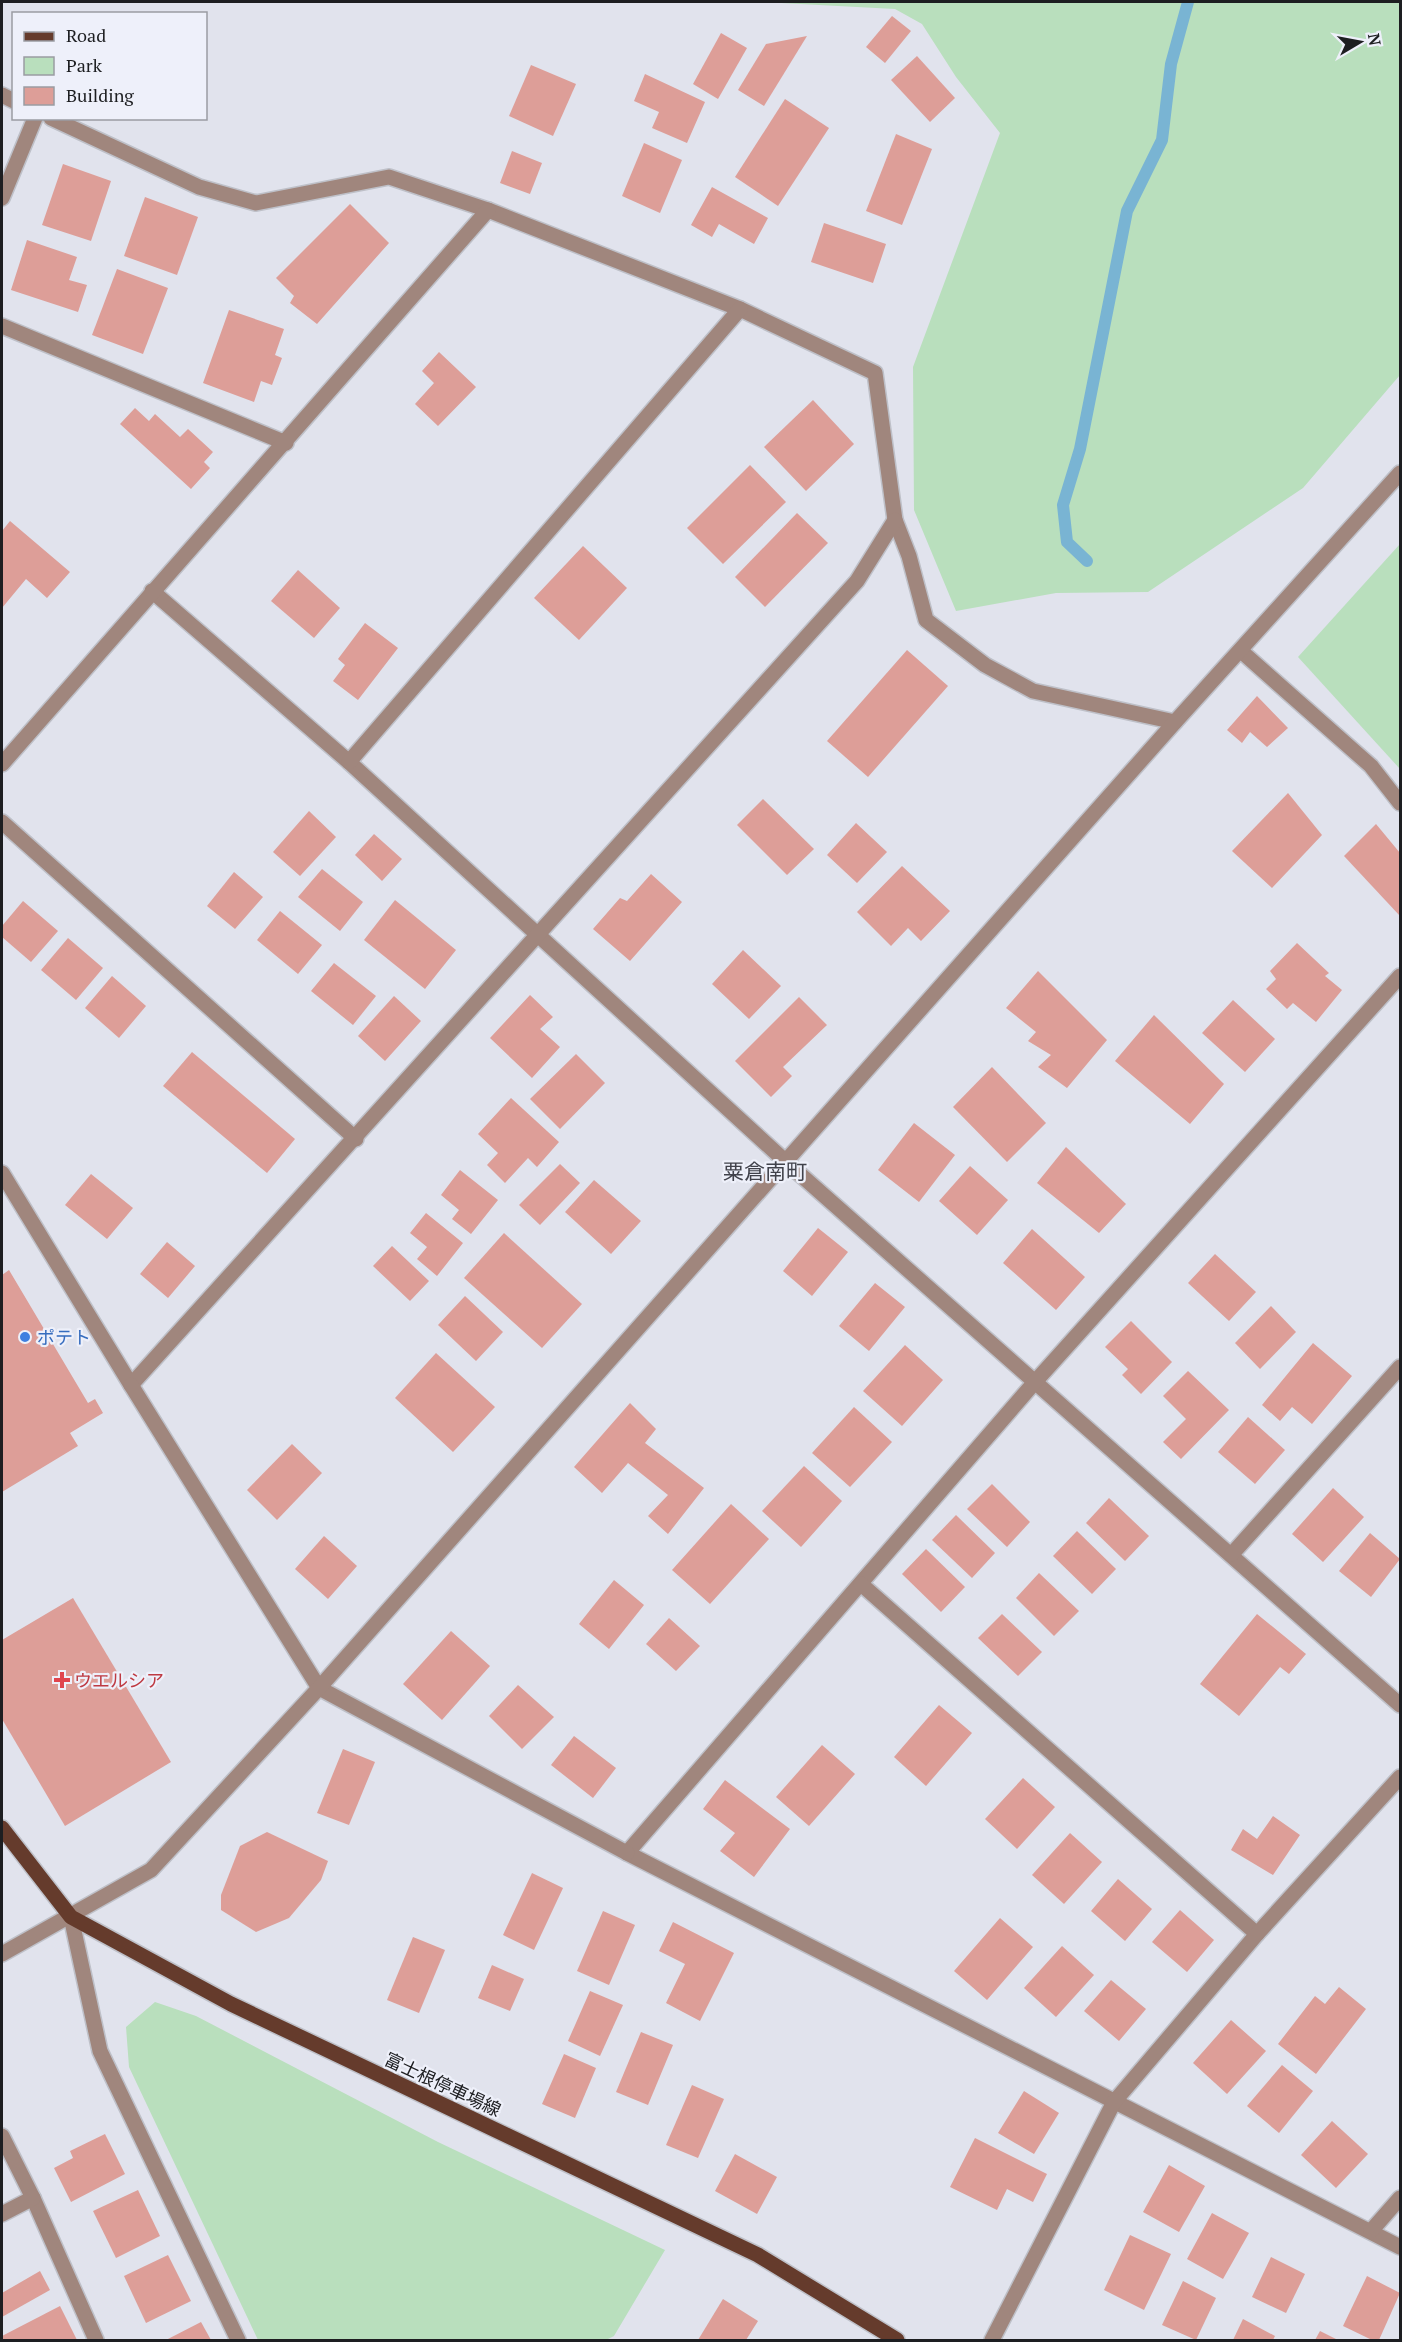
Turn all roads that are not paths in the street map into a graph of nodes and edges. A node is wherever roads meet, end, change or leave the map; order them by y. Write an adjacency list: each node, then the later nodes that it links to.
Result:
1 (34, 120): 3 (street)
2 (55, 120): 4 (street)
3 (2, 198)
4 (488, 210): 5 (street); 7 (street)
5 (740, 309): 9 (street); 13 (street)
6 (2, 326): 7 (street)
7 (286, 443): 10 (street)
8 (1401, 473): 11 (street)
9 (895, 520): 12 (street); 17 (street)
10 (152, 591): 13 (street); 14 (street)
11 (1241, 651): 12 (street); 15 (street)
12 (1175, 722): 20 (street)
13 (350, 762): 17 (street)
14 (2, 764)
15 (1401, 803)
16 (2, 822): 19 (street)
17 (539, 933): 19 (street); 20 (street)
18 (1401, 976): 23 (street)
19 (356, 1139): 24 (street)
20 (785, 1161): 23 (street); 27 (street)
21 (2, 1173): 24 (street)
22 (1401, 1367): 25 (street)
23 (1034, 1383): 25 (street); 26 (street)
24 (131, 1385): 27 (street)
25 (1232, 1554): 28 (street)
26 (861, 1584): 31 (street); 33 (street)
27 (319, 1688): 31 (street); 32 (street)
28 (1401, 1705)
29 (1401, 1777): 33 (street)
30 (2, 1828): 32 (main road, 富士根停車場線)
31 (627, 1853): 35 (street)
32 (70, 1917): 34 (street); 43 (street); 44 (main road, 富士根停車場線)
33 (1257, 1934): 35 (street)
34 (2, 1954)
35 (1114, 2102): 40 (street); 45 (street)
36 (2, 2136): 37 (street)
37 (33, 2198): 39 (street); 42 (street)
38 (1401, 2198): 40 (street)
39 (2, 2214)
40 (1371, 2231): 41 (street)
41 (1401, 2247)
42 (96, 2340)
43 (238, 2340)
44 (897, 2340)
45 (992, 2340)

